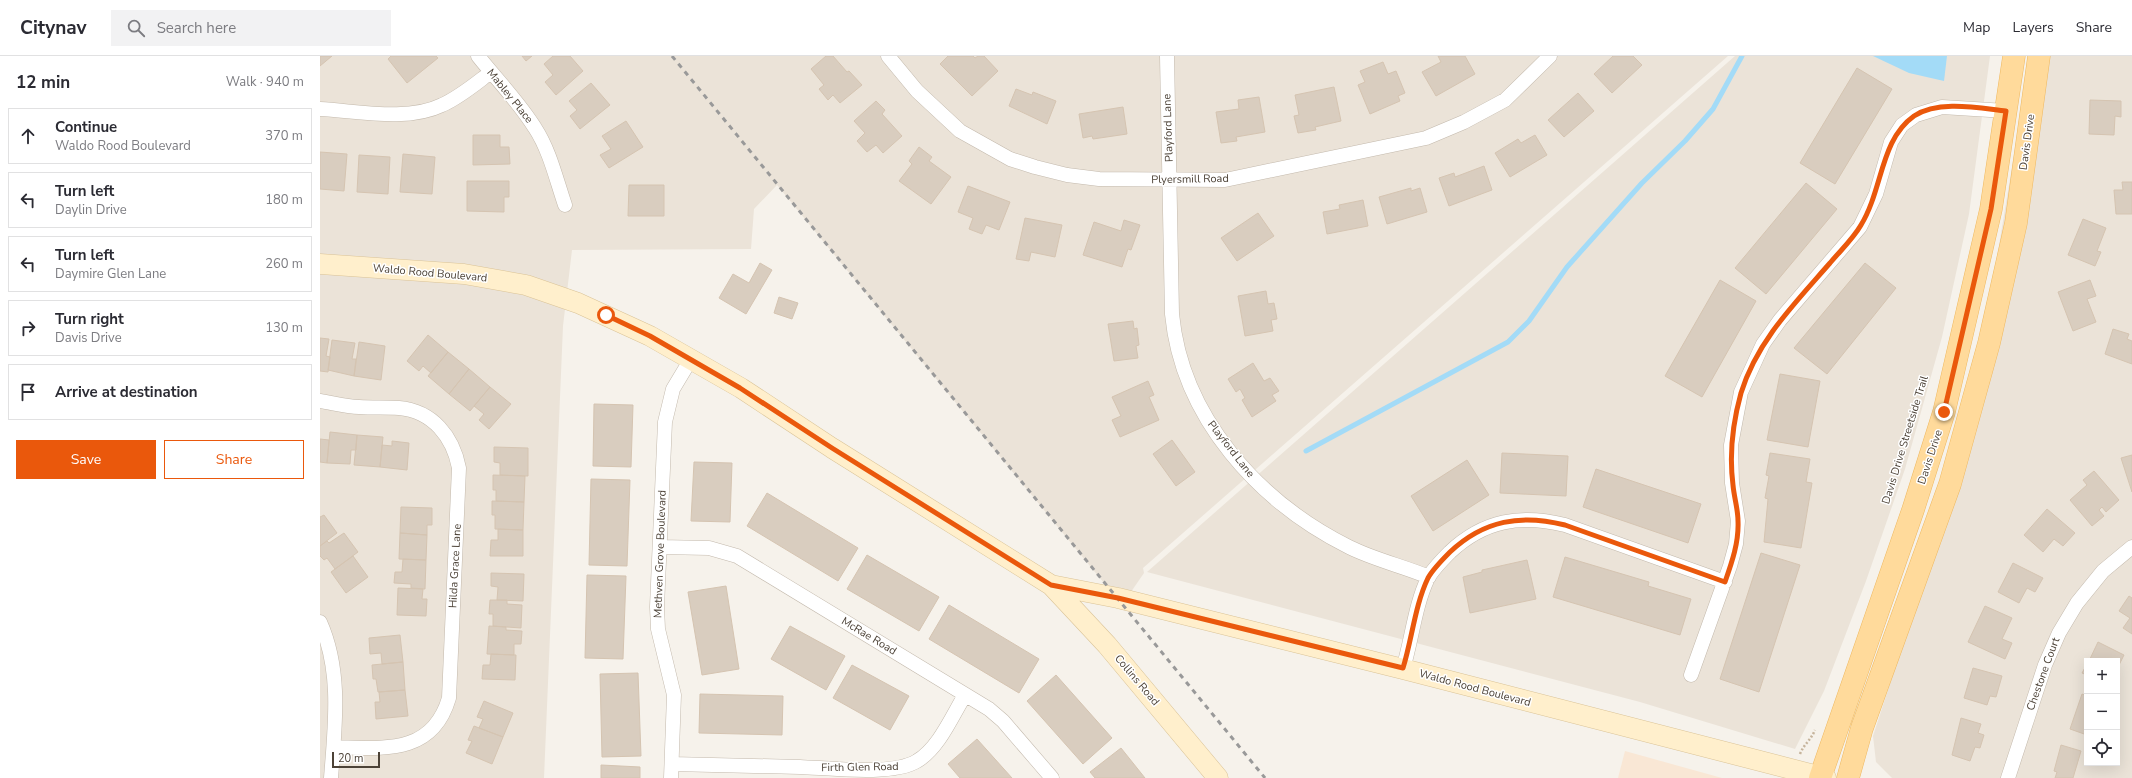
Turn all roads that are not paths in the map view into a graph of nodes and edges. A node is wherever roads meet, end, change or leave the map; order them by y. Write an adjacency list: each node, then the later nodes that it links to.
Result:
1 (478, 56): 7 (street, Mabley Place)
2 (888, 56): 10 (street, Plyersmill Road)
3 (1166, 56): 10 (street, Playford Lane)
4 (1550, 56): 10 (street, Plyersmill Road)
5 (2014, 56): 9 (main road, Davis Drive)
6 (2039, 56): 31 (main road, Davis Drive)
7 (491, 72): 8 (street); 11 (street, Mabley Place)
8 (320, 109)
9 (2006, 111): 18 (street); 26 (main road, Davis Drive)
10 (1170, 180): 17 (street, Playford Lane)
11 (565, 205)
12 (320, 264): 13 (street, Waldo Rood Boulevard)
13 (691, 359): 15 (street, Methven Grove Boulevard); 19 (street, Waldo Rood Boulevard)
14 (320, 401): 24 (street, Hilda Grace Lane)
15 (660, 547): 23 (street, McRae Road); 25 (street, Methven Grove Boulevard)
16 (2132, 548): 32 (street, Chestone Court)
17 (1429, 577): 18 (street); 21 (street)
18 (1725, 582): 22 (street)
19 (1051, 585): 21 (street, Waldo Rood Boulevard); 30 (street, Collins Road)
20 (320, 622): 24 (street)
21 (1403, 668): 26 (street, Waldo Rood Boulevard)
22 (1691, 675)
23 (965, 695): 25 (street, Firth Glen Road); 29 (street, McRae Road)
24 (334, 746): 27 (street)
25 (672, 764): 28 (street, Methven Grove Boulevard)
26 (1822, 777)
27 (332, 778)
28 (671, 778)
29 (1052, 778)
30 (1218, 778)
31 (1848, 778)
32 (2008, 778)

